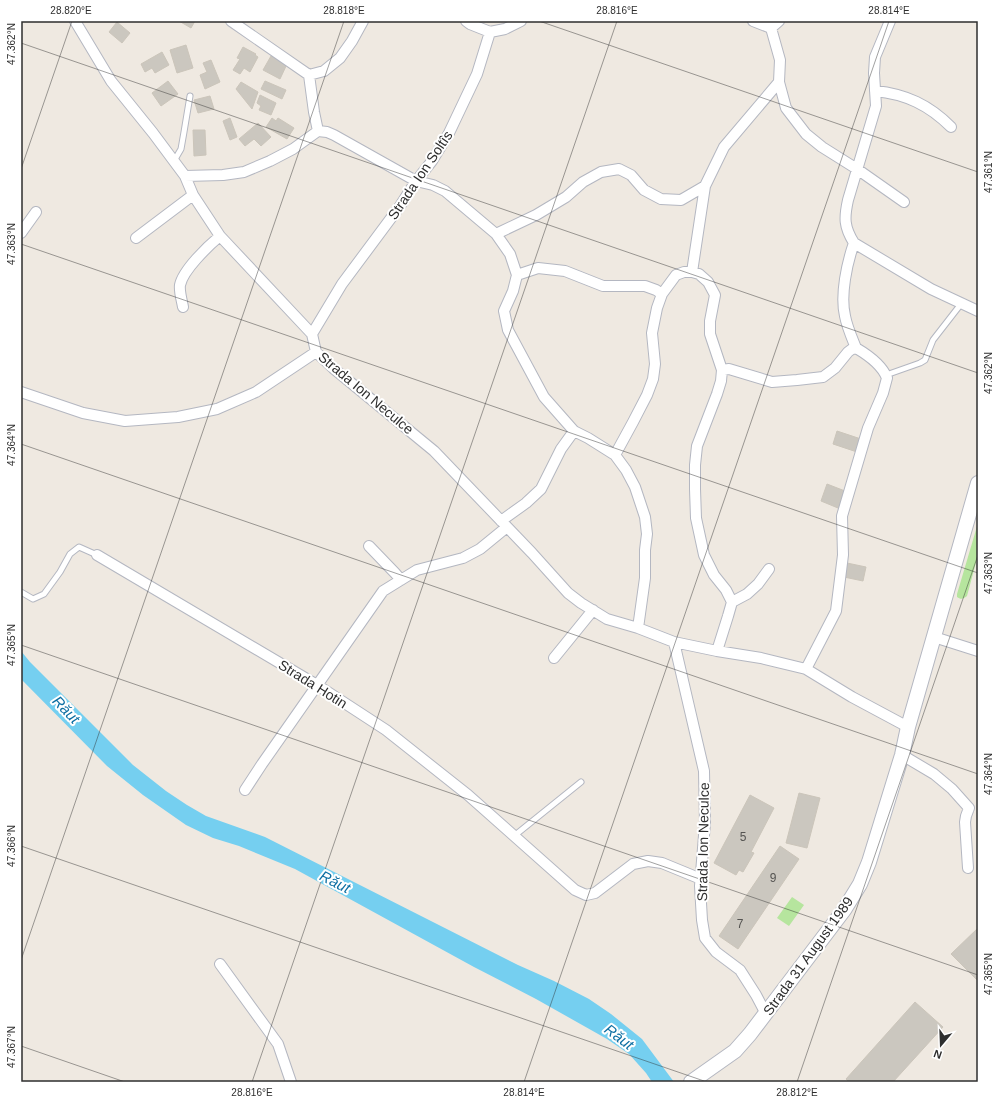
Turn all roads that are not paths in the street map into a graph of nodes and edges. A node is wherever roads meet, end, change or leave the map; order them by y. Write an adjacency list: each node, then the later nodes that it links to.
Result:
1 (75, 21): 17 (street, Strada Ion Neculce)
2 (231, 21): 11 (street)
3 (363, 21): 11 (street)
4 (466, 21): 10 (street)
5 (521, 21): 10 (street)
6 (753, 21): 9 (street)
7 (779, 21): 9 (street)
8 (890, 21): 13 (street)
9 (771, 28): 12 (street)
10 (490, 32): 20 (street, Strada Ion Soltîs)
11 (309, 76): 16 (street)
12 (779, 82): 18 (street); 21 (street)
13 (875, 91): 15 (street); 18 (street)
14 (190, 96): 17 (lane)
15 (951, 127)
16 (318, 131): 19 (street); 20 (street)
17 (174, 161): 19 (street, Strada Ion Neculce)
18 (857, 169): 23 (street); 29 (street)
19 (185, 176): 22 (street, Strada Ion Neculce)
20 (416, 181): 26 (street); 36 (street, Strada Ion Soltîs)
21 (704, 186): 26 (street); 30 (street)
22 (194, 195): 27 (street, Strada Ion Neculce); 28 (street)
23 (904, 202)
24 (36, 212): 25 (street)
25 (21, 233)
26 (496, 234): 31 (street)
27 (220, 236): 34 (street); 36 (street, Strada Ion Neculce)
28 (136, 238)
29 (854, 243): 33 (street); 37 (street)
30 (692, 272): 32 (street); 39 (street)
31 (517, 274): 32 (street); 42 (street)
32 (662, 294): 43 (street)
33 (962, 304): 35 (street); 40 (lane)
34 (183, 307)
35 (978, 311)
36 (312, 334): 38 (street, Strada Ion Neculce)
37 (856, 348): 39 (street); 40 (street)
38 (316, 352): 41 (street); 45 (street, Strada Ion Neculce)
39 (722, 370): 51 (street)
40 (886, 375): 59 (street)
41 (21, 392)
42 (574, 431): 43 (street); 45 (street)
43 (615, 455): 53 (street)
44 (978, 483): 54 (main road, Strada 31 August 1989)
45 (504, 524): 49 (street); 52 (street, Strada Ion Neculce)
46 (369, 546): 49 (street)
47 (97, 555): 50 (lane); 60 (street, Strada Hotin)
48 (769, 569): 51 (street)
49 (400, 580): 60 (street)
50 (21, 592)
51 (732, 602): 56 (street)
52 (593, 610): 53 (street, Strada Ion Neculce); 58 (street)
53 (638, 628): 55 (street, Strada Ion Neculce)
54 (934, 638): 57 (street); 61 (main road, Strada 31 August 1989)
55 (674, 642): 56 (street); 68 (street, Strada Ion Neculce)
56 (717, 651): 59 (street)
57 (978, 651)
58 (554, 658)
59 (806, 669): 61 (street)
60 (317, 685): 64 (street); 66 (street, Strada Hotin)
61 (908, 727): 62 (main road, Strada 31 August 1989)
62 (902, 755): 65 (street); 70 (main road, Strada 31 August 1989)
63 (581, 782): 66 (lane)
64 (245, 790)
65 (974, 807): 67 (street)
66 (514, 836): 68 (street, Strada Hotin)
67 (968, 868)
68 (701, 879): 70 (street, Strada Ion Neculce)
69 (220, 964): 71 (street)
70 (766, 1014): 72 (main road, Strada 31 August 1989)
71 (291, 1082)
72 (691, 1082)

